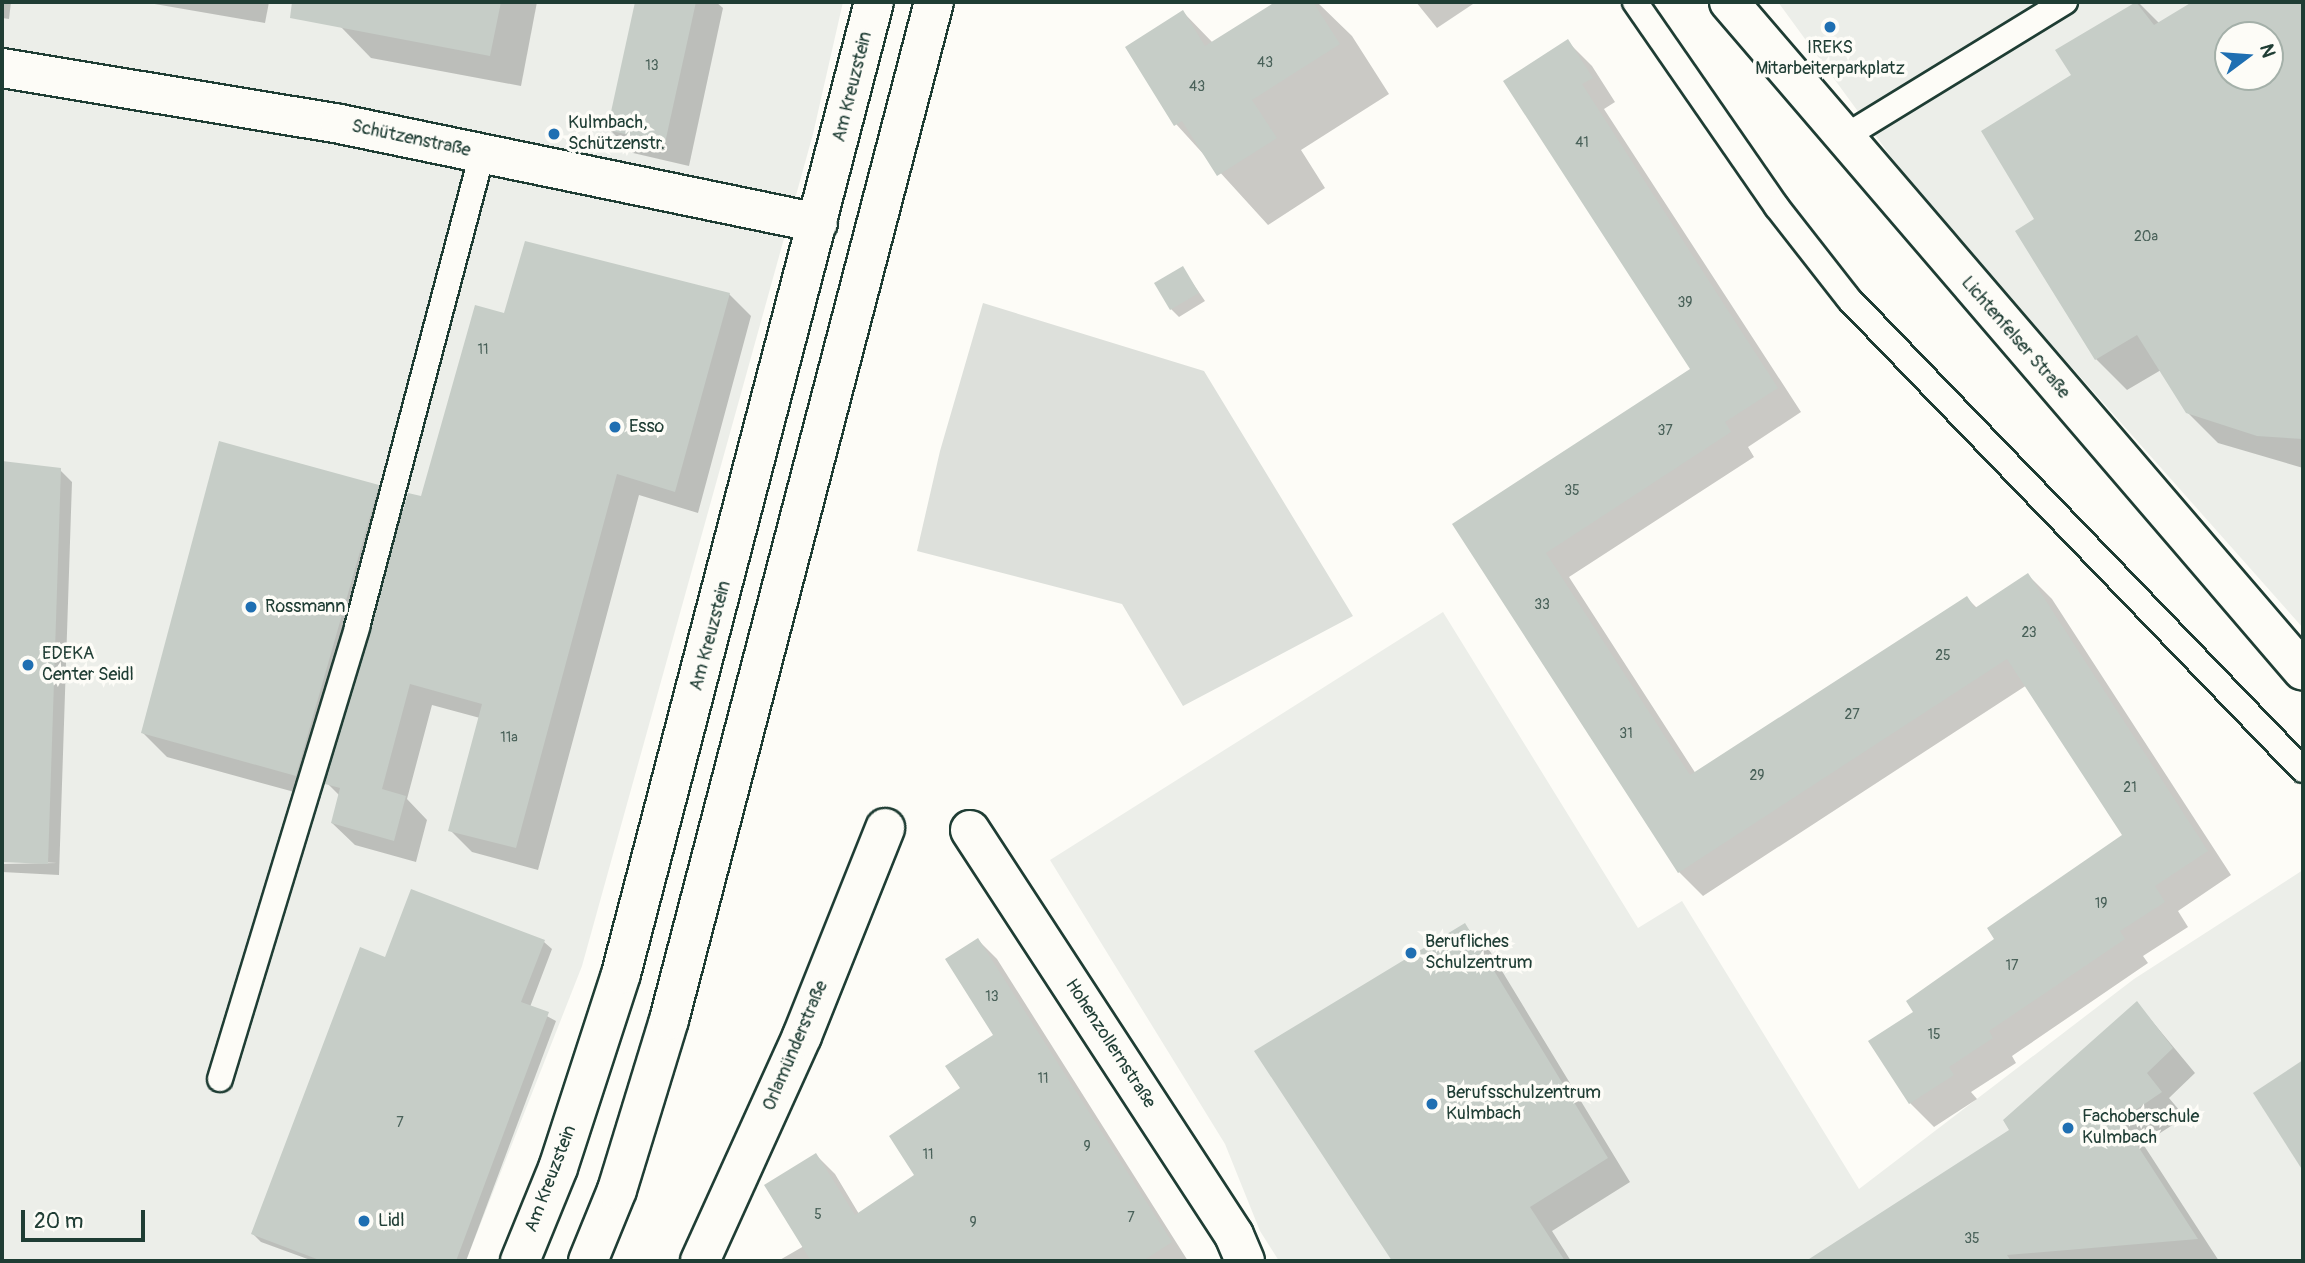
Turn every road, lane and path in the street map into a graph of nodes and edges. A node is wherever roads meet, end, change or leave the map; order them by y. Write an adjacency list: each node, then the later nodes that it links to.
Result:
1 (874, 2): 9 (street, Am Kreuzstein)
2 (934, 2): 16 (street)
3 (1635, 2): 11 (lane)
4 (1729, 2): 7 (street, Lichtenfelser Straße)
5 (2065, 2): 7 (lane)
6 (2, 68): 8 (street, Schützenstraße)
7 (1846, 136): 10 (street, Lichtenfelser Straße)
8 (482, 153): 9 (street, Schützenstraße); 14 (lane)
9 (818, 223): 15 (street, Am Kreuzstein)
10 (2303, 671)
11 (2303, 770)
12 (885, 828): 17 (street, Orlamünderstraße)
13 (970, 830): 18 (street, Hohenzollernstraße)
14 (220, 1079)
15 (520, 1261)
16 (588, 1261)
17 (699, 1261)
18 (1245, 1261)

